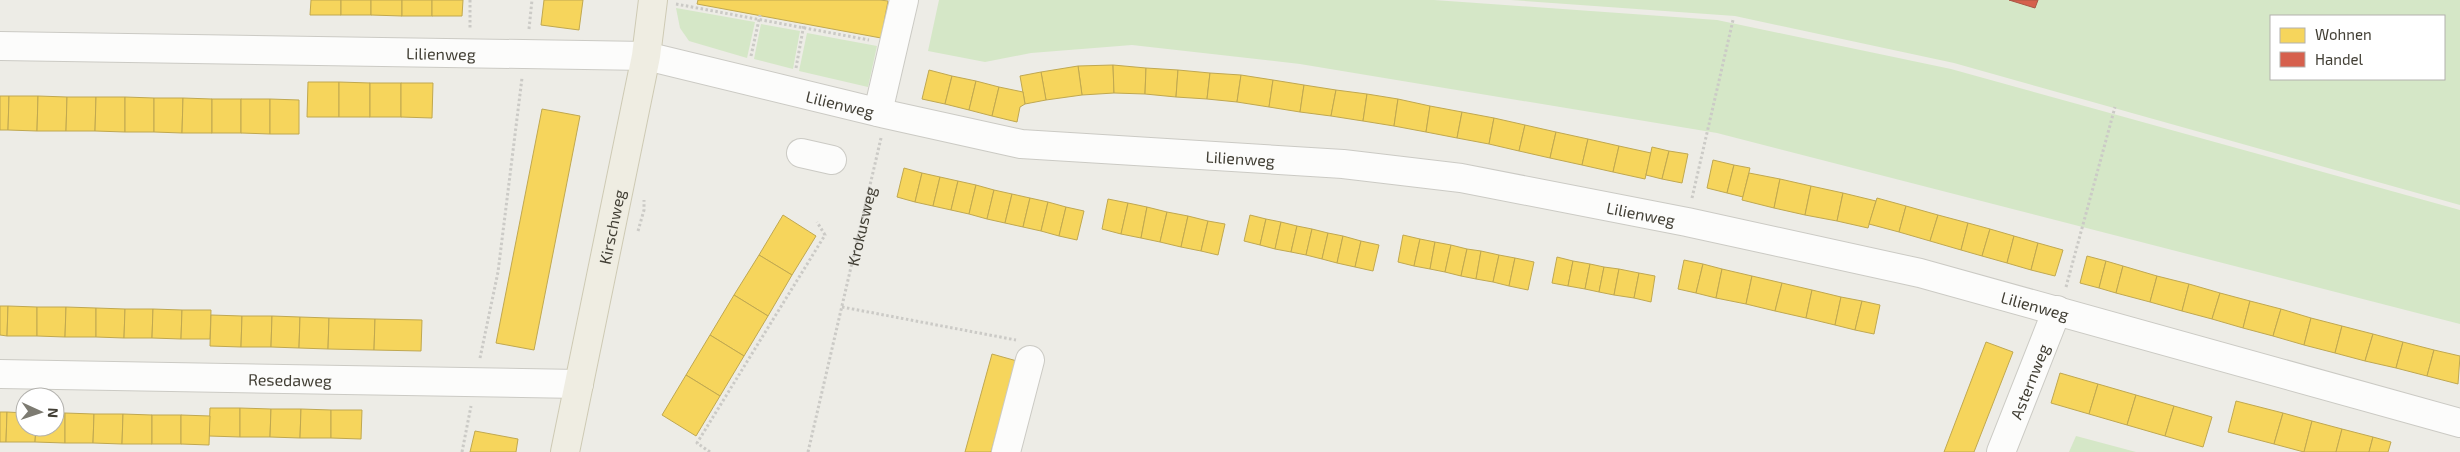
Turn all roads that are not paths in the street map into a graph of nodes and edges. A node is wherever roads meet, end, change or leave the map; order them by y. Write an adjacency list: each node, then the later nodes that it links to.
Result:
1 (904, 0): 5 (street)
2 (661, 2): 4 (main road, Kirschweg)
3 (0, 46): 4 (street, Lilienweg)
4 (646, 56): 5 (street, Lilienweg); 11 (main road, Kirschweg)
5 (878, 112): 8 (street, Lilienweg)
6 (801, 153): 7 (street)
7 (832, 160)
8 (2057, 310): 12 (street, Lilienweg); 15 (street, Asternweg)
9 (1030, 360): 14 (street)
10 (0, 374): 11 (street, Resedaweg)
11 (579, 384): 13 (main road, Kirschweg)
12 (2460, 424)
13 (565, 452)
14 (1006, 452)
15 (2001, 452)

